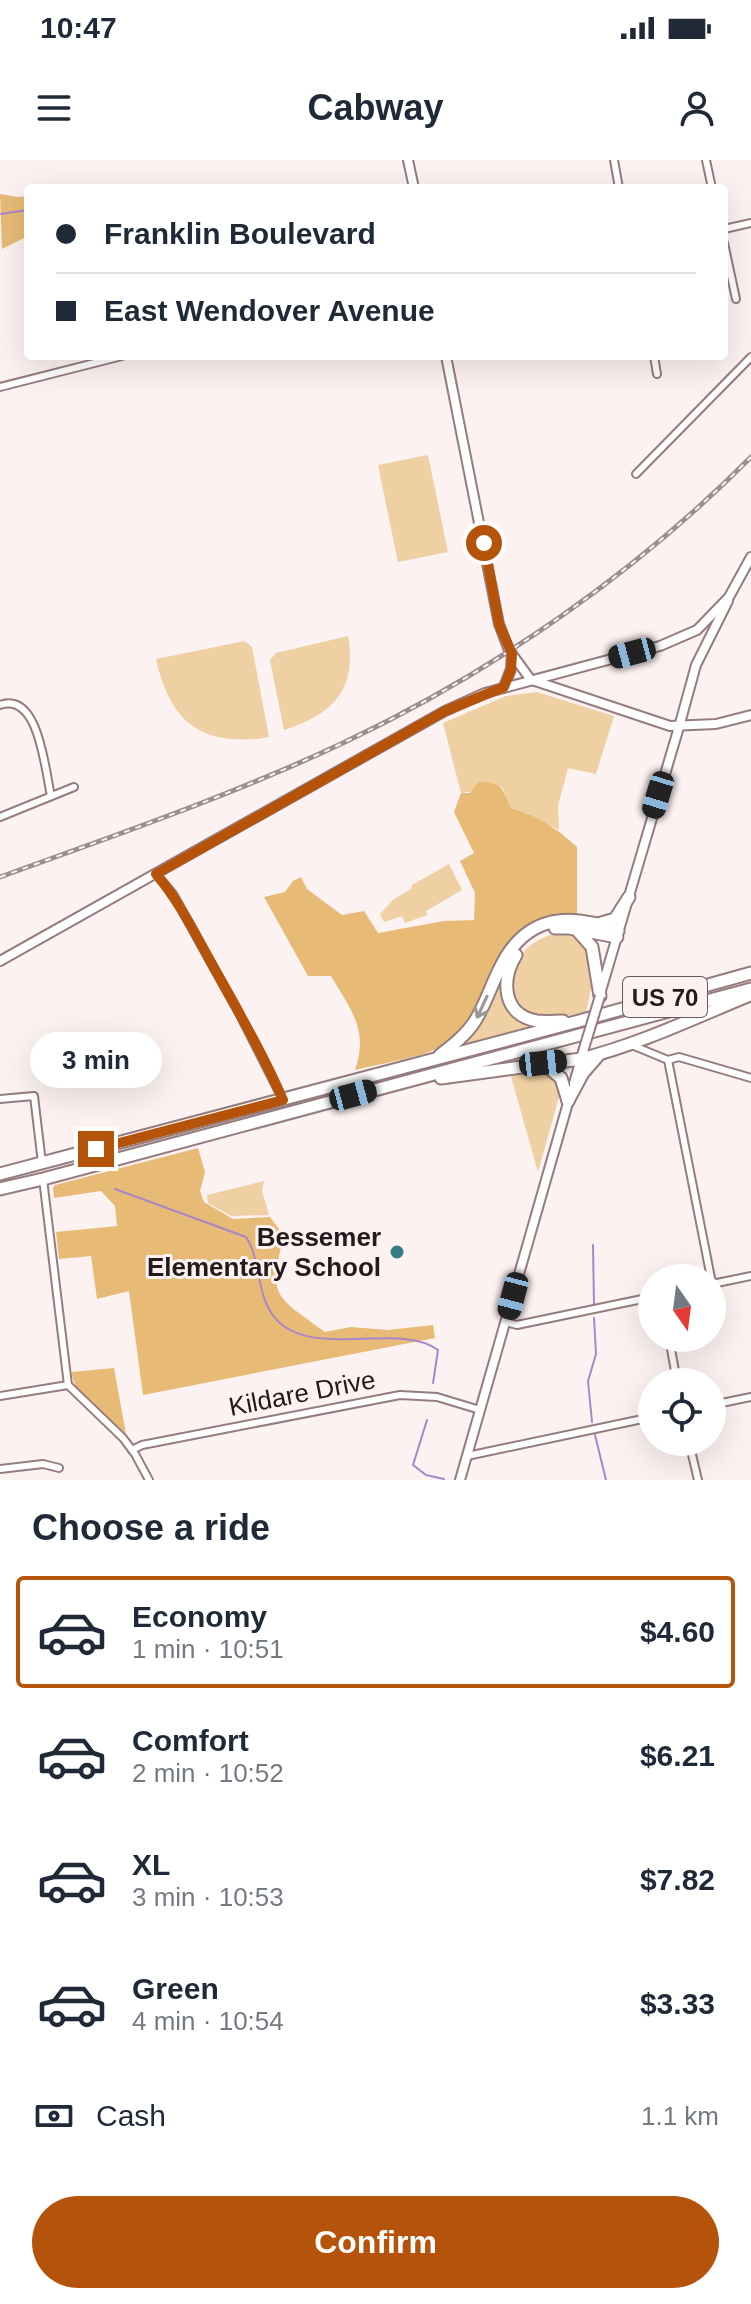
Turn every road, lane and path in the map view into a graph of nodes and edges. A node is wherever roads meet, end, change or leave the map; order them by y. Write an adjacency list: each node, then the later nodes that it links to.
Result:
1 (408, 160): 4 (main road)
2 (614, 160): 5 (street)
3 (706, 160): 6 (street)
4 (413, 184)
5 (618, 184)
6 (711, 184)
7 (751, 223): 8 (street)
8 (728, 228)
9 (728, 262): 10 (street)
10 (736, 299)
11 (751, 357): 17 (street)
12 (106, 360): 16 (street)
13 (447, 360): 22 (main road)
14 (655, 360): 15 (street)
15 (657, 374)
16 (0, 387)
17 (636, 474)
18 (750, 560): 19 (main road)
19 (729, 597): 20 (main road); 21 (main road)
20 (700, 627): 21 (main road); 23 (main road); 24 (main road)
21 (708, 641): 23 (main road)
22 (512, 654): 24 (main road); 25 (main road)
23 (702, 654): 28 (main road)
24 (531, 680): 25 (main road); 28 (main road)
25 (504, 687): 33 (main road)
26 (0, 705): 30 (street)
27 (751, 715): 28 (main road)
28 (679, 727): 34 (main road)
29 (74, 787): 30 (street)
30 (51, 796): 32 (street)
31 (0, 807): 32 (street)
32 (1, 816)
33 (156, 874): 38 (main road); 53 (street)
34 (629, 897): 35 (highway); 37 (main road)
35 (598, 924): 37 (highway); 47 (highway, one-way to 47)
36 (576, 929): 37 (highway); 42 (highway); 43 (highway)
37 (618, 934): 42 (main road)
38 (0, 961)
39 (751, 973): 43 (highway, US 70)
40 (751, 989): 51 (highway, US 70)
41 (751, 995): 44 (highway)
42 (600, 996): 46 (main road, bridge)
43 (579, 1021): 47 (highway, US 70)
44 (632, 1045): 45 (highway); 48 (street)
45 (601, 1054): 46 (highway); 54 (highway)
46 (581, 1059): 49 (highway); 54 (main road)
47 (433, 1060): 53 (highway, US 70)
48 (668, 1060): 50 (street); 59 (street)
49 (543, 1063): 51 (highway); 54 (highway)
50 (751, 1078)
51 (387, 1086): 57 (highway, US 70)
52 (0, 1099): 55 (street)
53 (283, 1100): 55 (highway, US 70)
54 (568, 1101): 63 (main road)
55 (42, 1163): 56 (highway, US 70)
56 (0, 1174)
57 (43, 1179): 58 (highway, US 70); 64 (street)
58 (0, 1189)
59 (708, 1264)
60 (751, 1276): 61 (street)
61 (726, 1280)
62 (638, 1300): 63 (street)
63 (506, 1322): 68 (main road)
64 (68, 1385): 65 (street); 70 (street)
65 (0, 1396)
66 (751, 1397): 67 (street)
67 (726, 1402)
68 (480, 1410): 70 (street, Kildare Drive); 71 (main road)
69 (638, 1420): 71 (street)
70 (132, 1450): 75 (street)
71 (467, 1456): 76 (main road)
72 (692, 1456): 77 (street)
73 (59, 1468): 74 (street)
74 (0, 1469)
75 (149, 1480)
76 (460, 1480)
77 (698, 1480)

